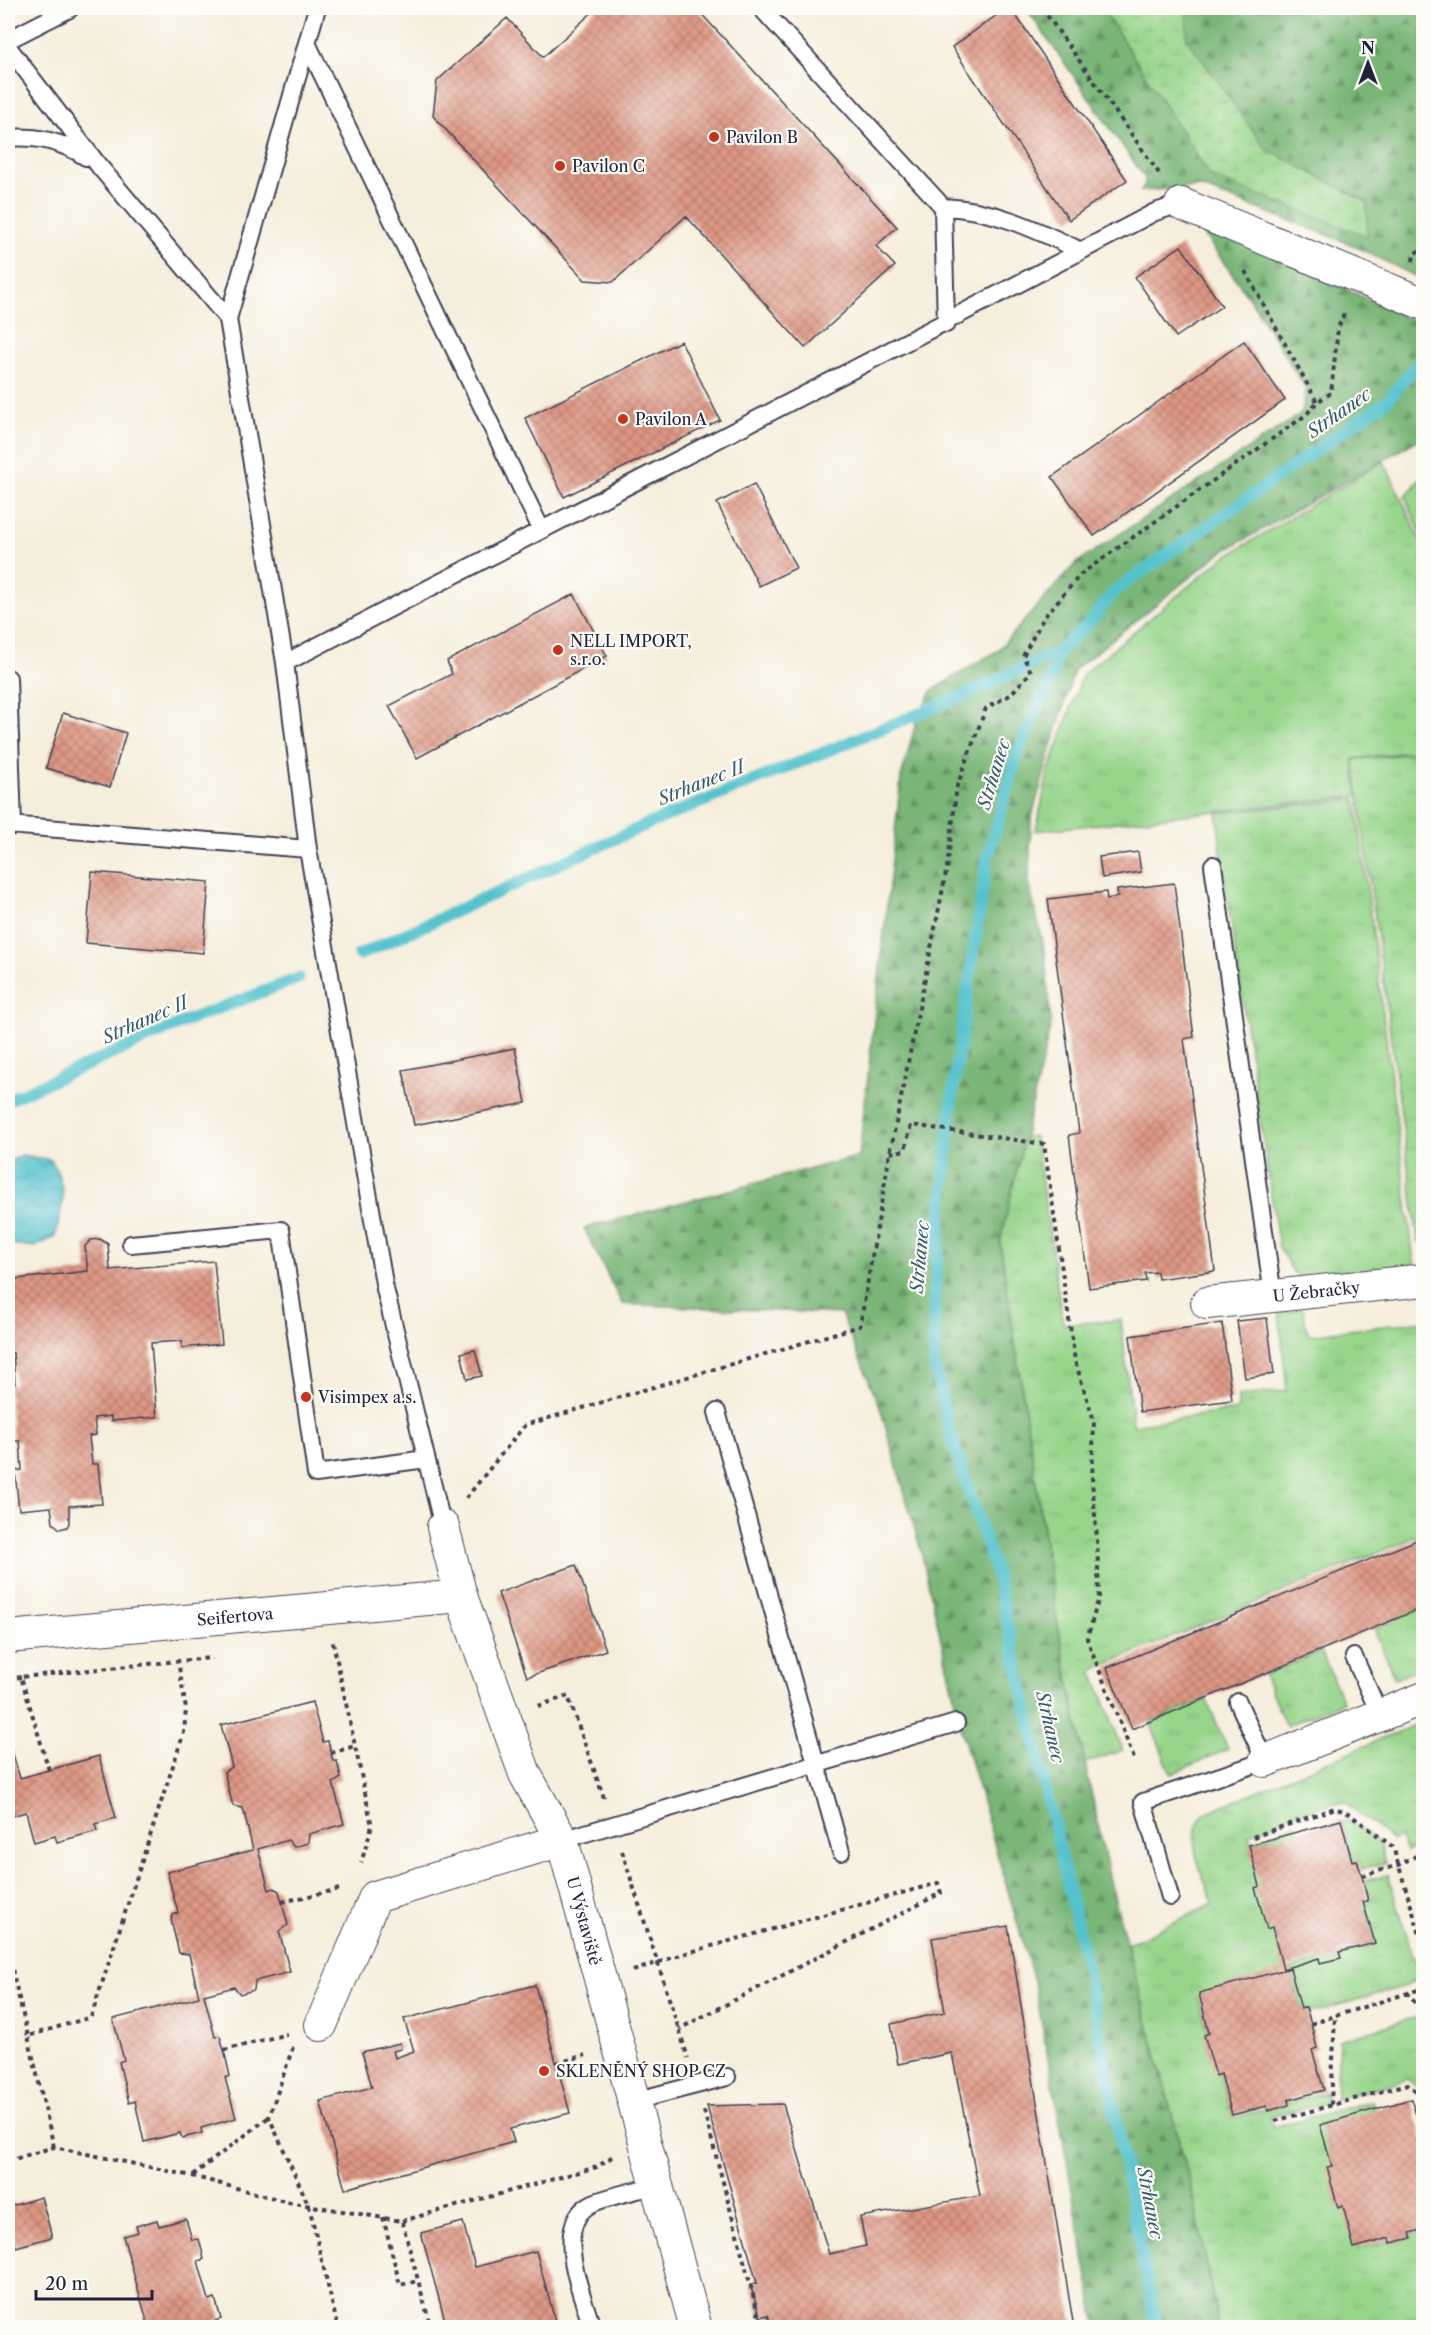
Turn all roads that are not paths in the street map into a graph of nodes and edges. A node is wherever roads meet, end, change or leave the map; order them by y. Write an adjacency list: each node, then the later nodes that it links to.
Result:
1 (71, 8): 4 (lane)
2 (317, 8): 5 (lane)
3 (761, 8): 10 (lane)
4 (8, 40)
5 (307, 43): 13 (lane); 15 (lane)
6 (8, 47): 8 (lane)
7 (8, 138): 8 (lane)
8 (99, 166): 13 (lane)
9 (1180, 204): 11 (lane); 12 (street)
10 (943, 207): 11 (lane); 14 (lane)
11 (1081, 251): 14 (lane)
12 (1417, 301)
13 (228, 319): 16 (lane)
14 (946, 324): 15 (lane)
15 (541, 529): 16 (lane)
16 (285, 663): 19 (lane)
17 (8, 678): 18 (lane)
18 (10, 825): 19 (lane)
19 (308, 849): 26 (lane)
20 (1213, 865): 23 (lane)
21 (131, 1244): 26 (lane)
22 (1424, 1280): 23 (street, U Žebračky)
23 (1273, 1296): 24 (street, U Žebračky)
24 (1207, 1304)
25 (717, 1413): 36 (lane)
26 (426, 1459): 27 (lane)
27 (443, 1527): 28 (street, U Výstaviště)
28 (461, 1596): 29 (street, Seifertova); 37 (street, U Výstaviště)
29 (8, 1637)
30 (1354, 1658): 33 (lane)
31 (1424, 1698): 33 (street)
32 (1238, 1702): 35 (lane)
33 (1380, 1715): 35 (street)
34 (956, 1723): 36 (lane)
35 (1265, 1761): 39 (lane)
36 (816, 1765): 37 (lane); 38 (lane)
37 (562, 1840): 40 (street); 42 (street, U Výstaviště)
38 (841, 1852)
39 (1170, 1897)
40 (310, 2028)
41 (728, 2077): 42 (lane)
42 (634, 2101): 43 (street, U Výstaviště)
43 (656, 2185): 44 (lane); 45 (street, U Výstaviště)
44 (592, 2328)
45 (696, 2328)

